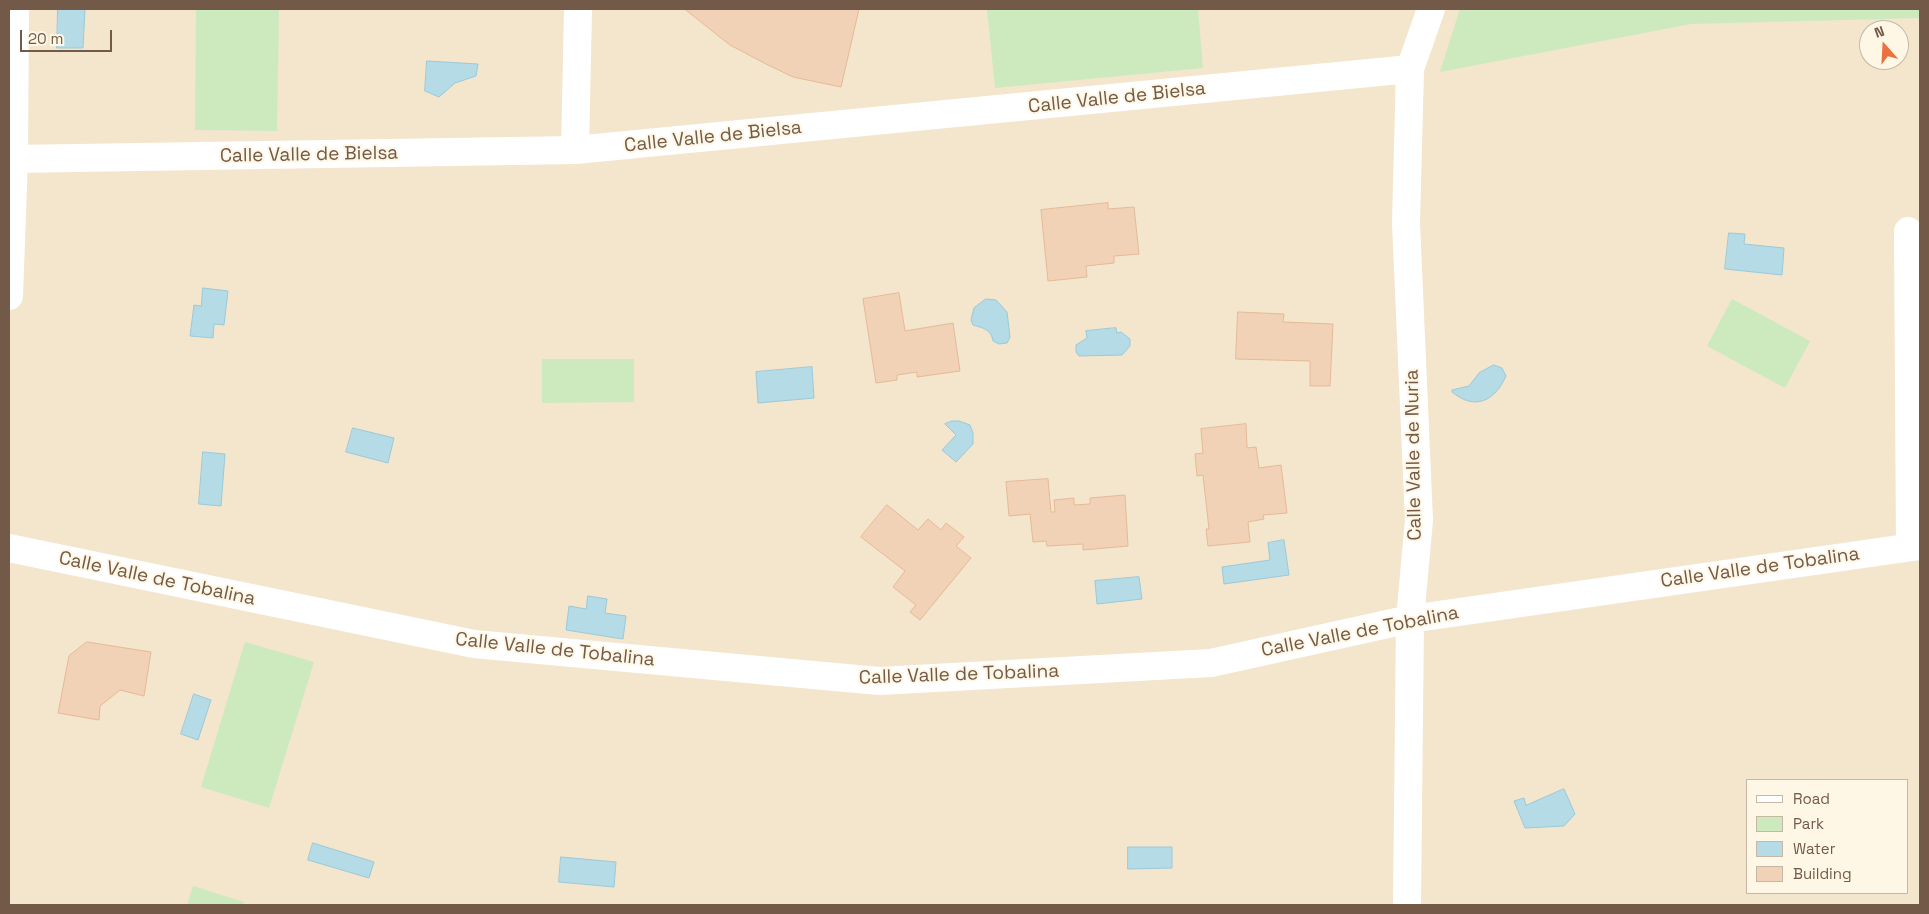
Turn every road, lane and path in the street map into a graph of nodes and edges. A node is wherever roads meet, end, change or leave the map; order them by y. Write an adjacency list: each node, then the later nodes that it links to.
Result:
1 (15, 9): 6 (street)
2 (578, 9): 5 (street)
3 (1431, 9): 4 (street, Calle Valle de Nuria)
4 (1410, 69): 5 (street, Calle Valle de Bielsa); 11 (street, Calle Valle de Nuria)
5 (575, 150): 6 (street, Calle Valle de Bielsa)
6 (14, 159): 8 (street)
7 (1908, 231): 9 (street, Calle Valle de Tobalina)
8 (9, 296)
9 (1915, 546): 11 (street, Calle Valle de Tobalina)
10 (9, 548): 11 (street, Calle Valle de Tobalina)
11 (1410, 619): 12 (street, Calle Valle de Nuria)
12 (1407, 905)

